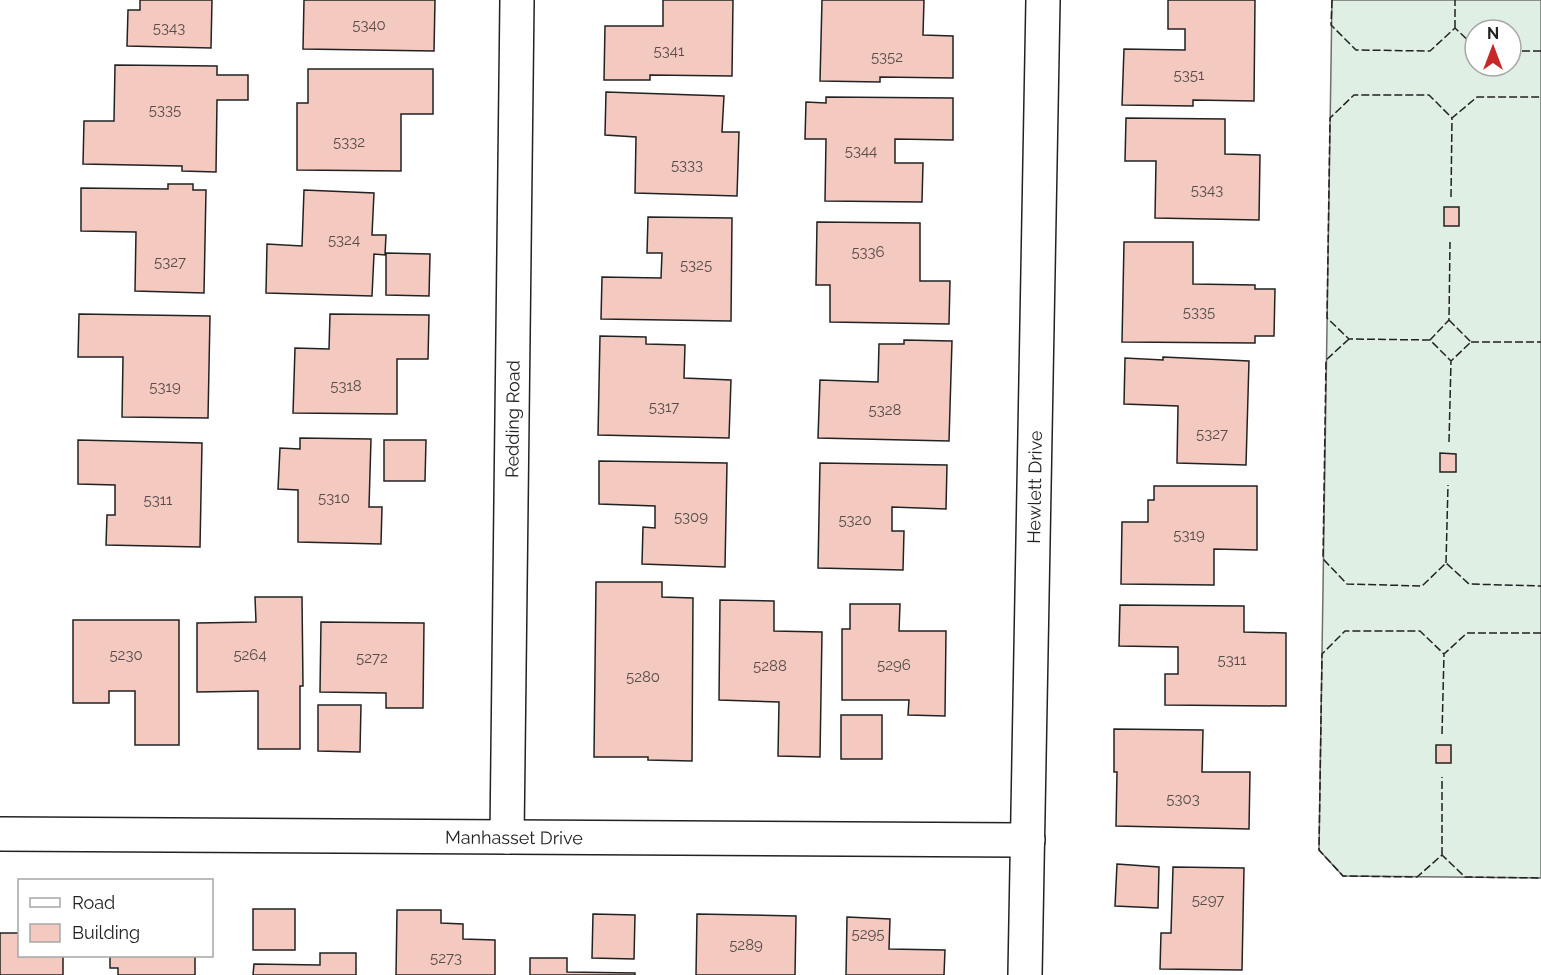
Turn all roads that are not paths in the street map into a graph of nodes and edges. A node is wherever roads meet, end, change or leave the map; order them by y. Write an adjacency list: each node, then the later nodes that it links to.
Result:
1 (517, 0): 4 (street, Redding Road)
2 (1043, 0): 5 (street, Hewlett Drive)
3 (0, 834): 4 (street, Manhasset Drive)
4 (507, 837): 5 (street, Manhasset Drive)
5 (1028, 840): 6 (street, Hewlett Drive)
6 (1025, 975)

